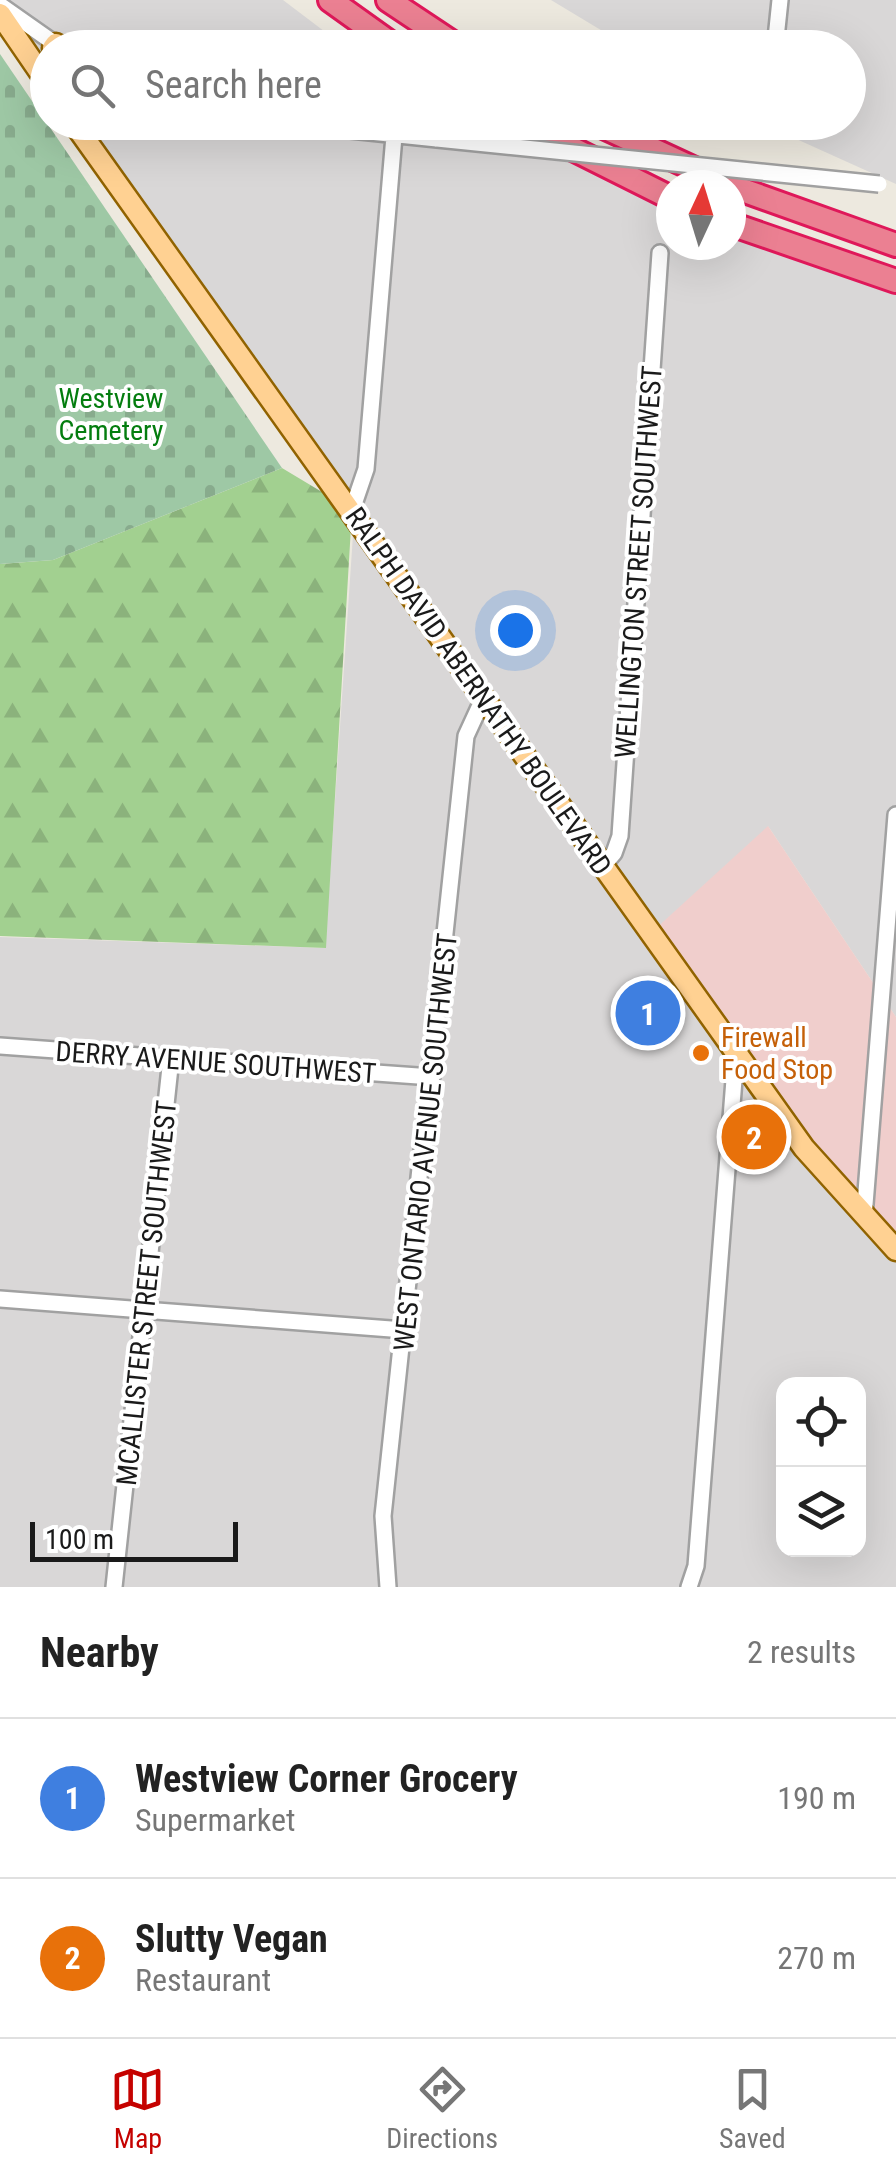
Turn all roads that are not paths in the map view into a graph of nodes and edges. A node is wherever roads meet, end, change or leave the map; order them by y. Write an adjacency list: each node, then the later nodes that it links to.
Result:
1 (330, 0): 6 (highway)
2 (388, 0): 7 (highway)
3 (780, 0): 8 (street)
4 (0, 6): 9 (street)
5 (0, 14): 10 (main road)
6 (372, 30)
7 (433, 30)
8 (778, 30)
9 (30, 34)
10 (30, 37)
11 (84, 140): 24 (main road, RALPH DAVID ABERNATHY BOULEVARD)
12 (394, 140): 24 (street)
13 (447, 140): 17 (street, bridge)
14 (555, 140): 18 (highway)
15 (632, 140): 16 (highway)
16 (696, 170)
17 (896, 185)
18 (656, 190)
19 (746, 192): 21 (highway)
20 (746, 229): 23 (highway)
21 (896, 244)
22 (660, 260): 27 (street, WELLINGTON STREET SOUTHWEST)
23 (896, 281)
24 (352, 510): 25 (main road, RALPH DAVID ABERNATHY BOULEVARD)
25 (483, 700): 27 (main road, RALPH DAVID ABERNATHY BOULEVARD); 32 (street, WEST ONTARIO AVENUE SOUTHWEST)
26 (896, 815): 28 (street)
27 (602, 866): 30 (main road, RALPH DAVID ABERNATHY BOULEVARD)
28 (889, 981): 33 (street)
29 (0, 1046): 31 (street, DERRY AVENUE SOUTHWEST)
30 (736, 1054): 33 (main road, RALPH DAVID ABERNATHY BOULEVARD); 40 (street)
31 (171, 1058): 32 (street, DERRY AVENUE SOUTHWEST); 36 (street, MCALLISTER STREET SOUTHWEST)
32 (432, 1077): 37 (street, WEST ONTARIO AVENUE SOUTHWEST)
33 (864, 1216): 34 (main road, RALPH DAVID ABERNATHY BOULEVARD)
34 (894, 1245)
35 (0, 1299): 36 (street)
36 (146, 1309): 37 (street); 38 (street, MCALLISTER STREET SOUTHWEST)
37 (404, 1330): 39 (street, WEST ONTARIO AVENUE SOUTHWEST)
38 (114, 1587)
39 (388, 1587)
40 (689, 1587)

